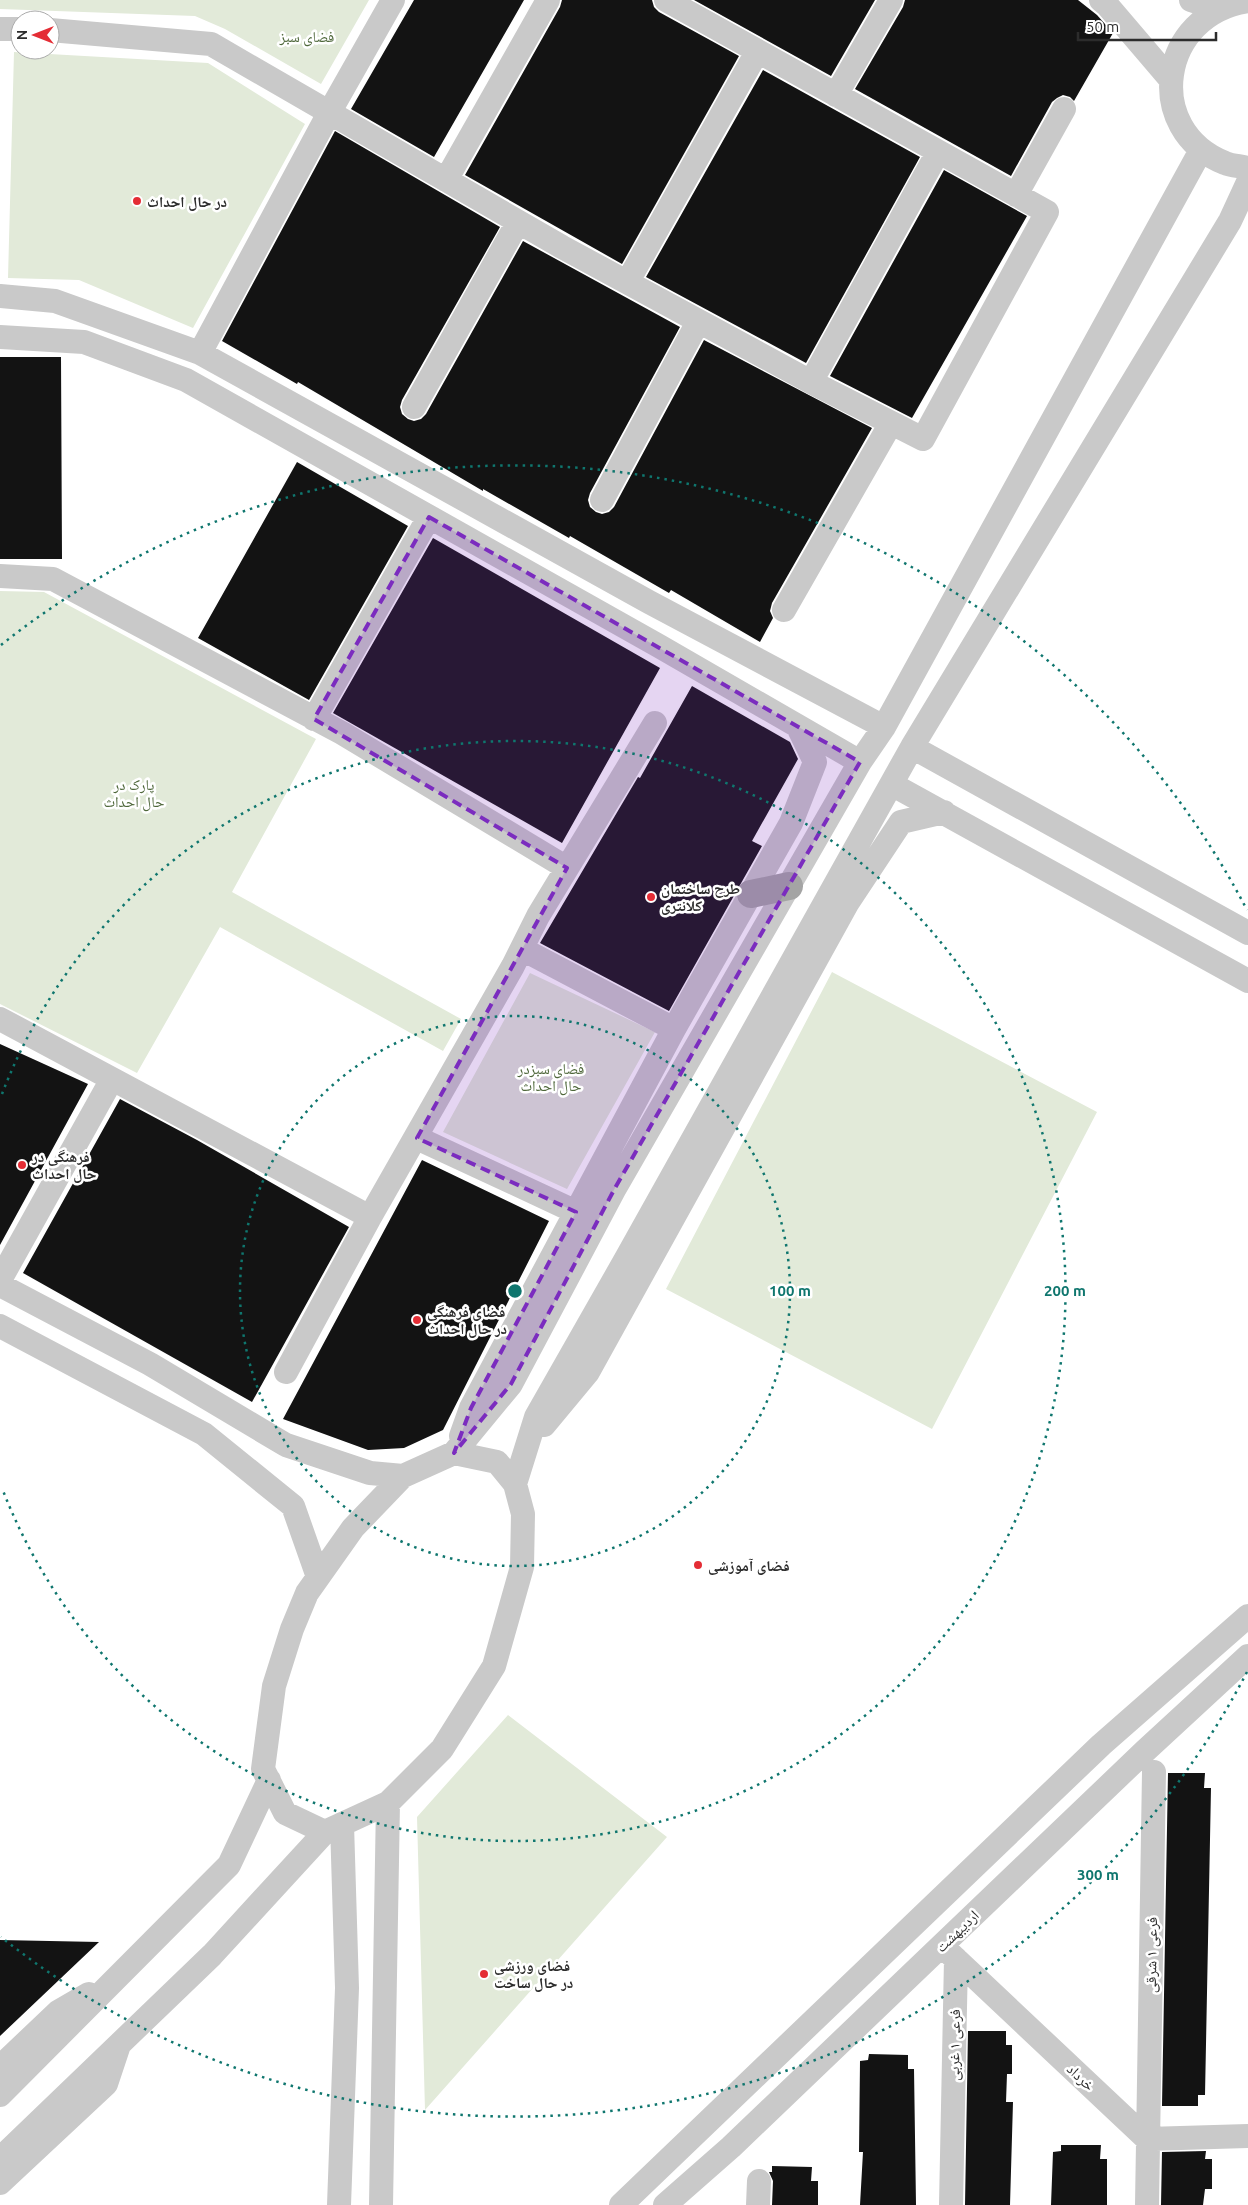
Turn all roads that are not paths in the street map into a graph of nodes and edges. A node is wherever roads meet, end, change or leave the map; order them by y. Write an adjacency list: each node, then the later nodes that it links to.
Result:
1 (393, 0): 14 (street)
2 (548, 0): 18 (street)
3 (666, 0): 10 (street)
4 (891, 0): 12 (street)
5 (1101, 0): 11 (street)
6 (1191, 0): 8 (street)
7 (1248, 1): 8 (street)
8 (1219, 9): 11 (street)
9 (60, 31): 14 (street)
10 (757, 52): 12 (street); 22 (street)
11 (1171, 80): 15 (street)
12 (836, 95): 16 (street)
13 (1064, 109): 20 (street)
14 (329, 113): 18 (street); 26 (street)
15 (1201, 150): 17 (street); 37 (street)
16 (938, 152): 20 (street); 27 (street)
17 (1248, 168)
18 (446, 180): 21 (street)
19 (1248, 182): 38 (street)
20 (1016, 195): 29 (street)
21 (518, 222): 22 (street); 28 (street)
22 (628, 282): 24 (street)
23 (0, 296): 26 (street)
24 (698, 322): 27 (street); 30 (street)
25 (0, 337): 31 (street)
26 (200, 353): 37 (street)
27 (811, 382): 29 (street)
28 (414, 408)
29 (891, 423): 33 (street)
30 (602, 500)
31 (429, 517): 34 (street); 36 (street)
32 (0, 576): 34 (street)
33 (784, 610)
34 (314, 719): 42 (street)
35 (655, 722): 42 (street)
36 (798, 727): 39 (street); 44 (street)
37 (884, 727): 39 (street)
38 (912, 747): 40 (street); 45 (street)
39 (860, 762): 43 (street)
40 (893, 785): 41 (street); 58 (street)
41 (944, 812): 47 (street); 58 (street)
42 (567, 868): 46 (street)
43 (789, 886): 44 (main road); 59 (street)
44 (751, 894): 49 (street)
45 (1248, 934)
46 (522, 948): 49 (street); 51 (street)
47 (1248, 981)
48 (0, 1019): 50 (street)
49 (674, 1029): 52 (street)
50 (112, 1079): 53 (street); 54 (street)
51 (417, 1138): 52 (street); 53 (street)
52 (576, 1212): 59 (street)
53 (370, 1217): 57 (street)
54 (0, 1280)
55 (0, 1285): 60 (street)
56 (0, 1326): 62 (street)
57 (286, 1372)
58 (524, 1449): 61 (street)
59 (454, 1454): 60 (street); 61 (street)
60 (403, 1476): 62 (street)
61 (515, 1484): 67 (street)
62 (318, 1577): 66 (street)
63 (1248, 1616): 81 (street)
64 (1248, 1656): 69 (street, اردیبهشت)
65 (1154, 1772): 75 (street, فرعی ۱ شرقی)
66 (269, 1780): 68 (street); 70 (street)
67 (388, 1803): 68 (street); 80 (street)
68 (334, 1828): 71 (street); 79 (street)
69 (949, 1952): 75 (street, خرداد); 82 (street, اردیبهشت); 84 (street, فرعی ۱ غربی)
70 (117, 1978): 72 (street); 73 (street)
71 (119, 2045): 76 (street); 78 (street)
72 (0, 2067)
73 (0, 2095)
74 (1248, 2136): 75 (street)
75 (1147, 2139): 85 (street, فرعی ۱ شرقی)
76 (0, 2159)
77 (759, 2181): 83 (street)
78 (0, 2183)
79 (339, 2205)
80 (381, 2205)
81 (622, 2205)
82 (665, 2205)
83 (758, 2205)
84 (951, 2205)
85 (1147, 2205)

